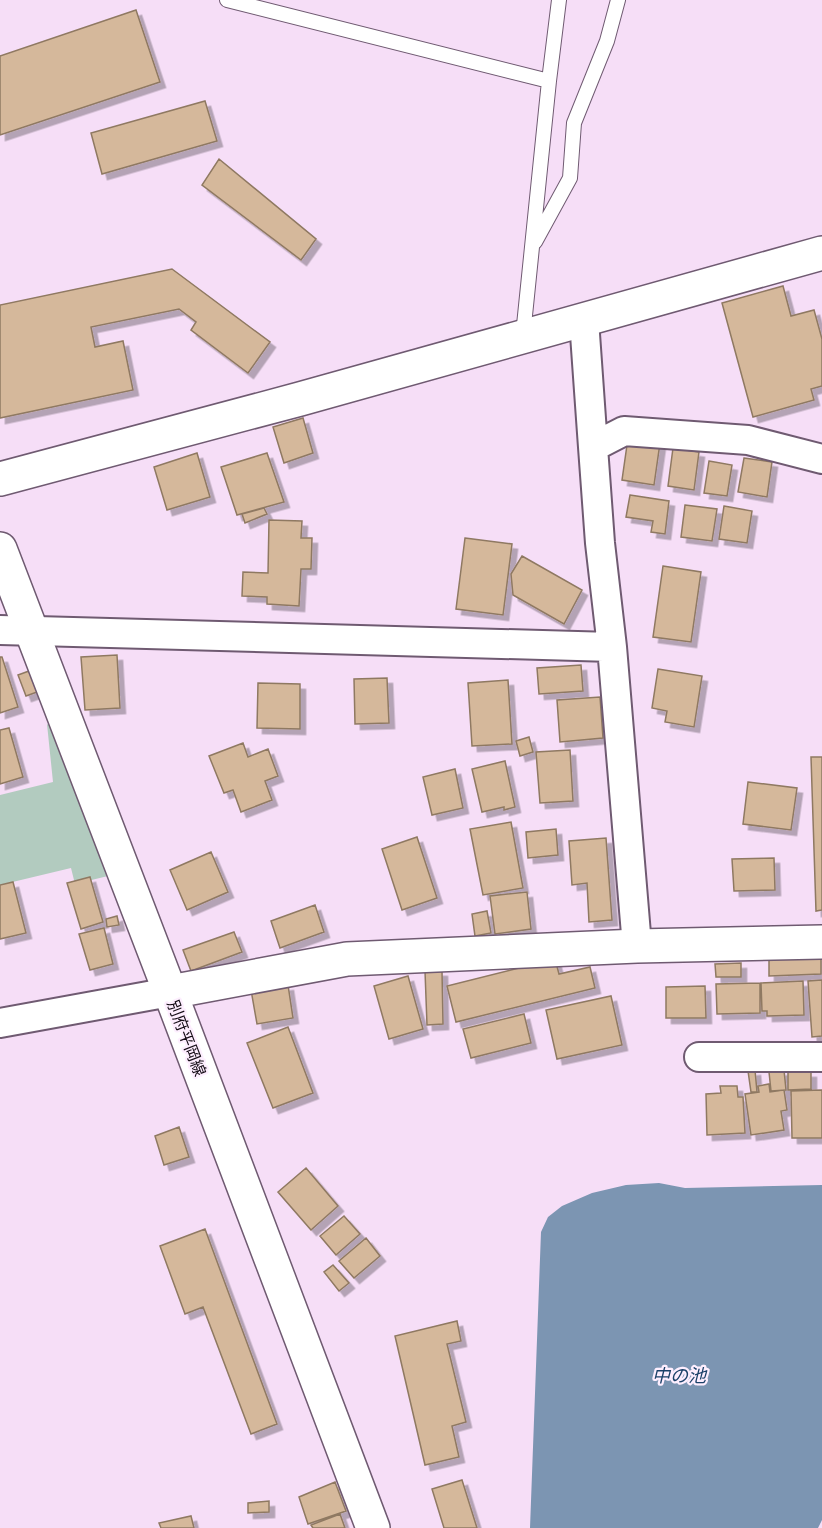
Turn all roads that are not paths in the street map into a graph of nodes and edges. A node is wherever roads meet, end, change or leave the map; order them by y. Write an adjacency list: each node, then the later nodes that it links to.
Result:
1 (227, 0): 4 (lane)
2 (559, 0): 4 (lane)
3 (618, 0): 5 (lane)
4 (549, 81): 5 (lane)
5 (531, 249): 8 (lane)
6 (822, 254): 7 (street)
7 (584, 320): 8 (street); 9 (street)
8 (523, 336): 11 (street)
9 (593, 447): 10 (street); 15 (street)
10 (822, 459)
11 (0, 479)
12 (0, 549): 14 (street, 別府平岡線)
13 (0, 630): 14 (street)
14 (32, 630): 15 (street); 18 (street, 別府平岡線)
15 (612, 647): 17 (street)
16 (822, 942): 17 (street)
17 (637, 946): 18 (street)
18 (170, 992): 19 (street); 22 (street, 別府平岡線)
19 (0, 1023)
20 (699, 1057): 21 (street)
21 (822, 1057)
22 (373, 1528)

